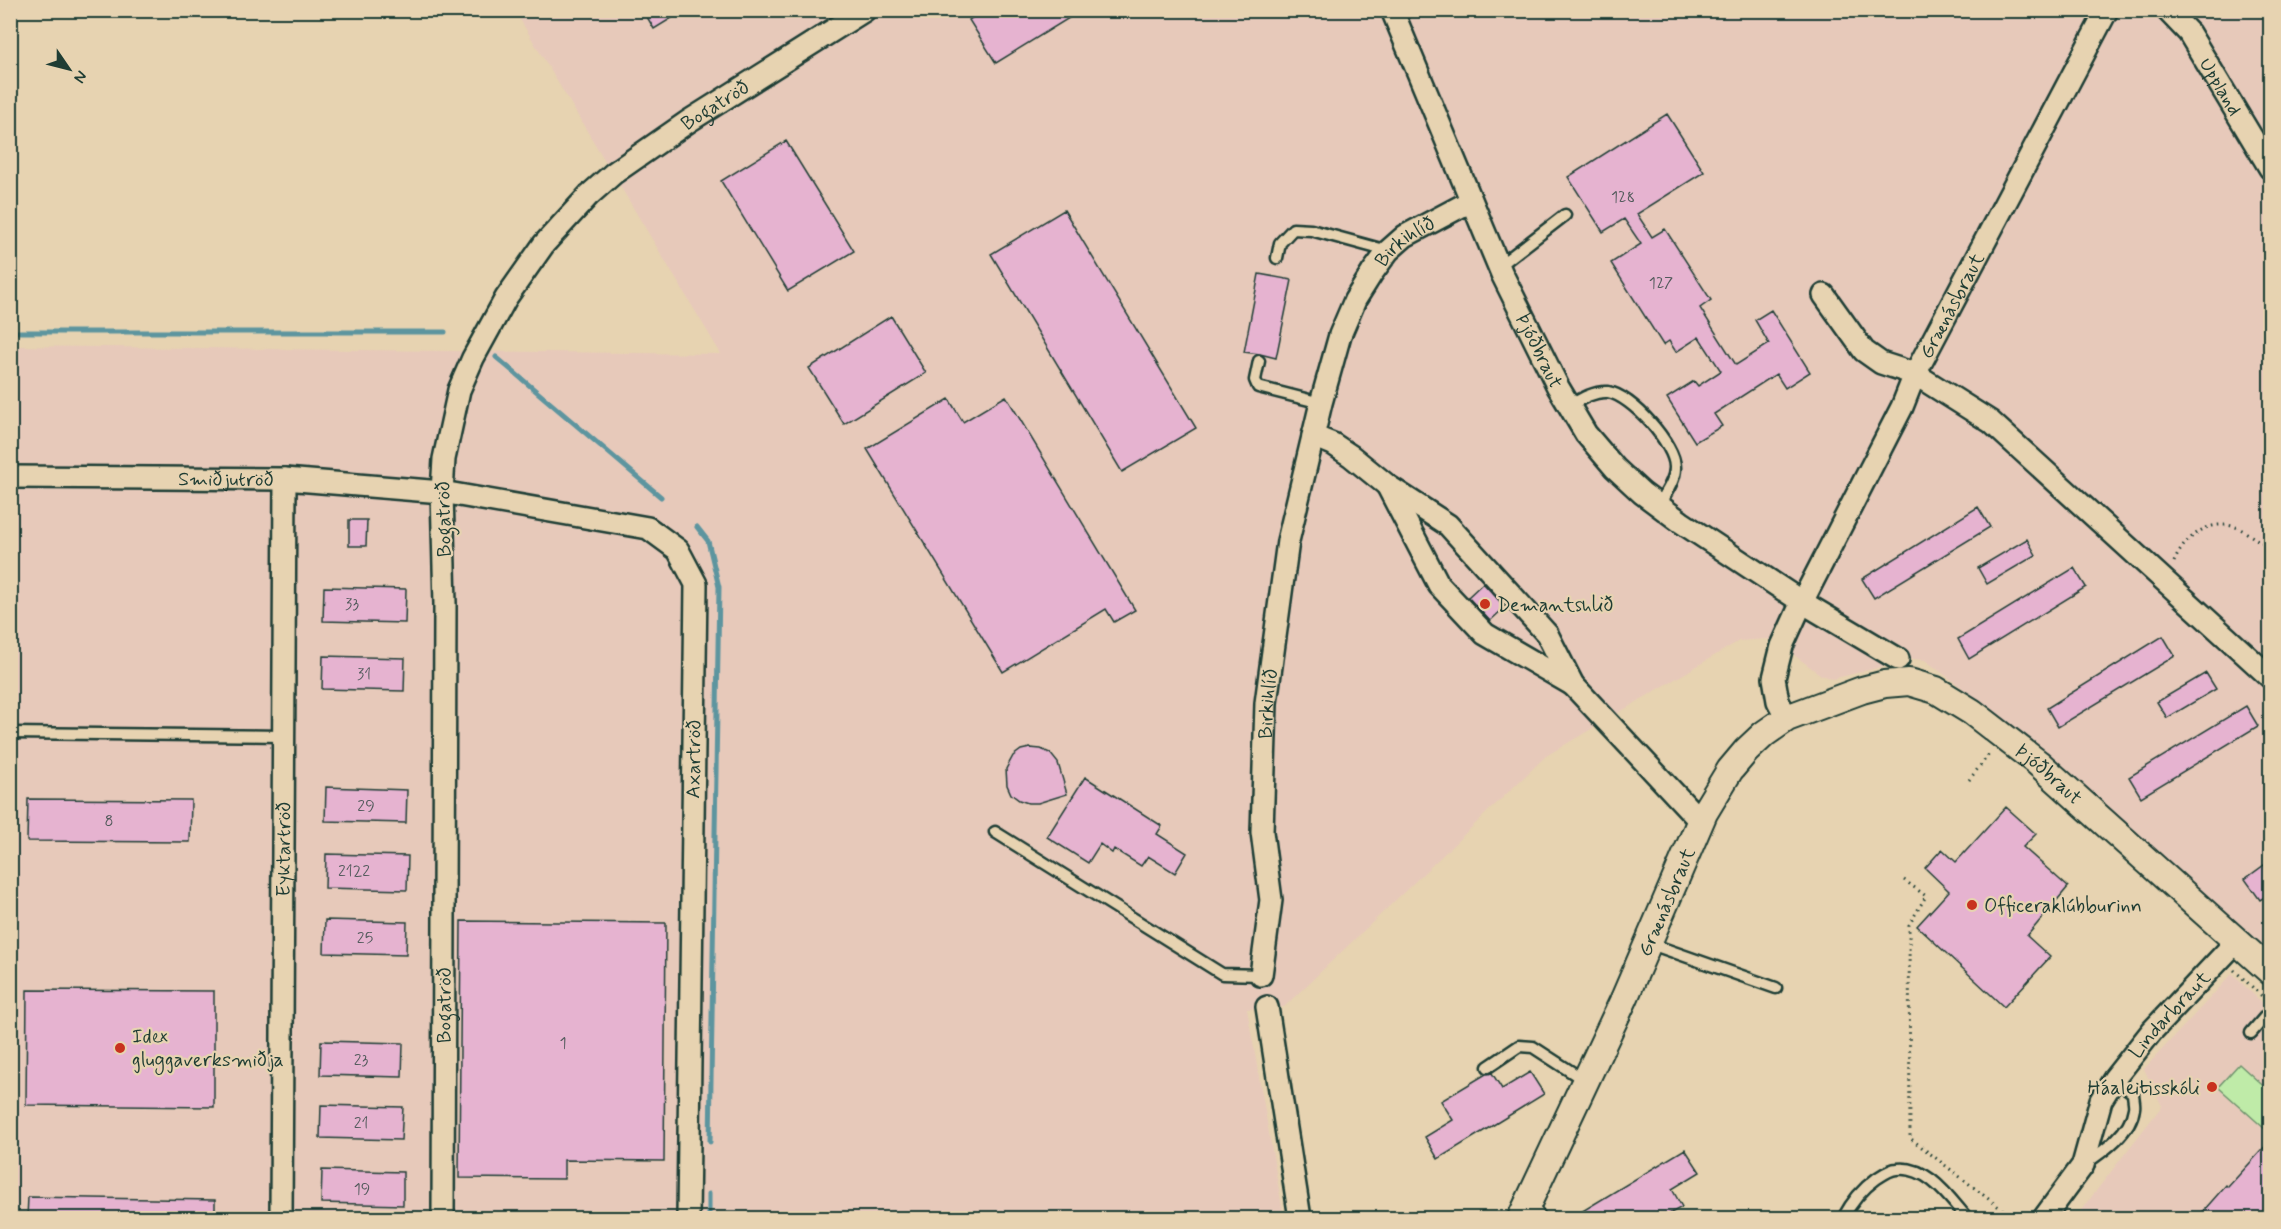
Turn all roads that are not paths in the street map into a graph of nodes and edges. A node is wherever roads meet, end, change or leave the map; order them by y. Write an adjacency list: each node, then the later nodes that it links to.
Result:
1 (865, 10): 20 (street, Bogatröð)
2 (1392, 10): 6 (street, Þjóðbraut)
3 (2107, 10): 13 (street, Grænásbraut)
4 (2167, 10): 5 (street, Uppland)
5 (2271, 168)
6 (1472, 201): 8 (street, Birkihlíð); 10 (street, Þjóðbraut)
7 (1565, 214): 10 (lane)
8 (1388, 251): 9 (lane); 14 (street, Birkihlíð)
9 (1277, 258)
10 (1499, 266): 15 (street, Þjóðbraut)
11 (1824, 295): 13 (street)
12 (1259, 361): 14 (lane)
13 (1915, 374): 22 (street, Grænásbraut); 24 (street)
14 (1321, 403): 16 (street, Birkihlíð)
15 (1569, 406): 21 (street, Þjóðbraut); 21 (lane)
16 (1313, 436): 19 (street); 34 (street, Birkihlíð)
17 (10, 477): 18 (street, Smiðjutröð)
18 (285, 479): 20 (street, Smiðjutröð); 28 (street, Eyktartröð)
19 (1388, 486): 25 (street); 25 (street)
20 (442, 492): 45 (street, Bogatröð); 46 (street, Axartröð)
21 (1659, 505): 22 (street, Þjóðbraut)
22 (1802, 602): 23 (street); 26 (street, Grænásbraut)
23 (1898, 658)
24 (2271, 677)
25 (1573, 685): 29 (street)
26 (1787, 718): 29 (street, Grænásbraut); 31 (street, Þjóðbraut)
27 (10, 733): 28 (lane)
28 (283, 736): 44 (street, Eyktartröð)
29 (1701, 822): 32 (street, Grænásbraut)
30 (995, 832): 34 (lane)
31 (2237, 941): 33 (street, Þjóðbraut); 40 (street, Lindarbraut)
32 (1648, 943): 35 (lane); 41 (street, Grænásbraut)
33 (2271, 971)
34 (1262, 975)
35 (1776, 988)
36 (1267, 1006): 47 (street)
37 (2271, 1011): 38 (lane)
38 (2252, 1033)
39 (1488, 1067): 41 (lane)
40 (2114, 1079): 42 (street, Lindarbraut); 42 (lane)
41 (1584, 1080): 43 (street, Grænásbraut)
42 (2084, 1165): 50 (street, Lindarbraut)
43 (1530, 1212)
44 (280, 1218)
45 (443, 1218)
46 (688, 1218)
47 (1300, 1218)
48 (1843, 1218): 49 (lane)
49 (1968, 1218)
50 (2044, 1218)

